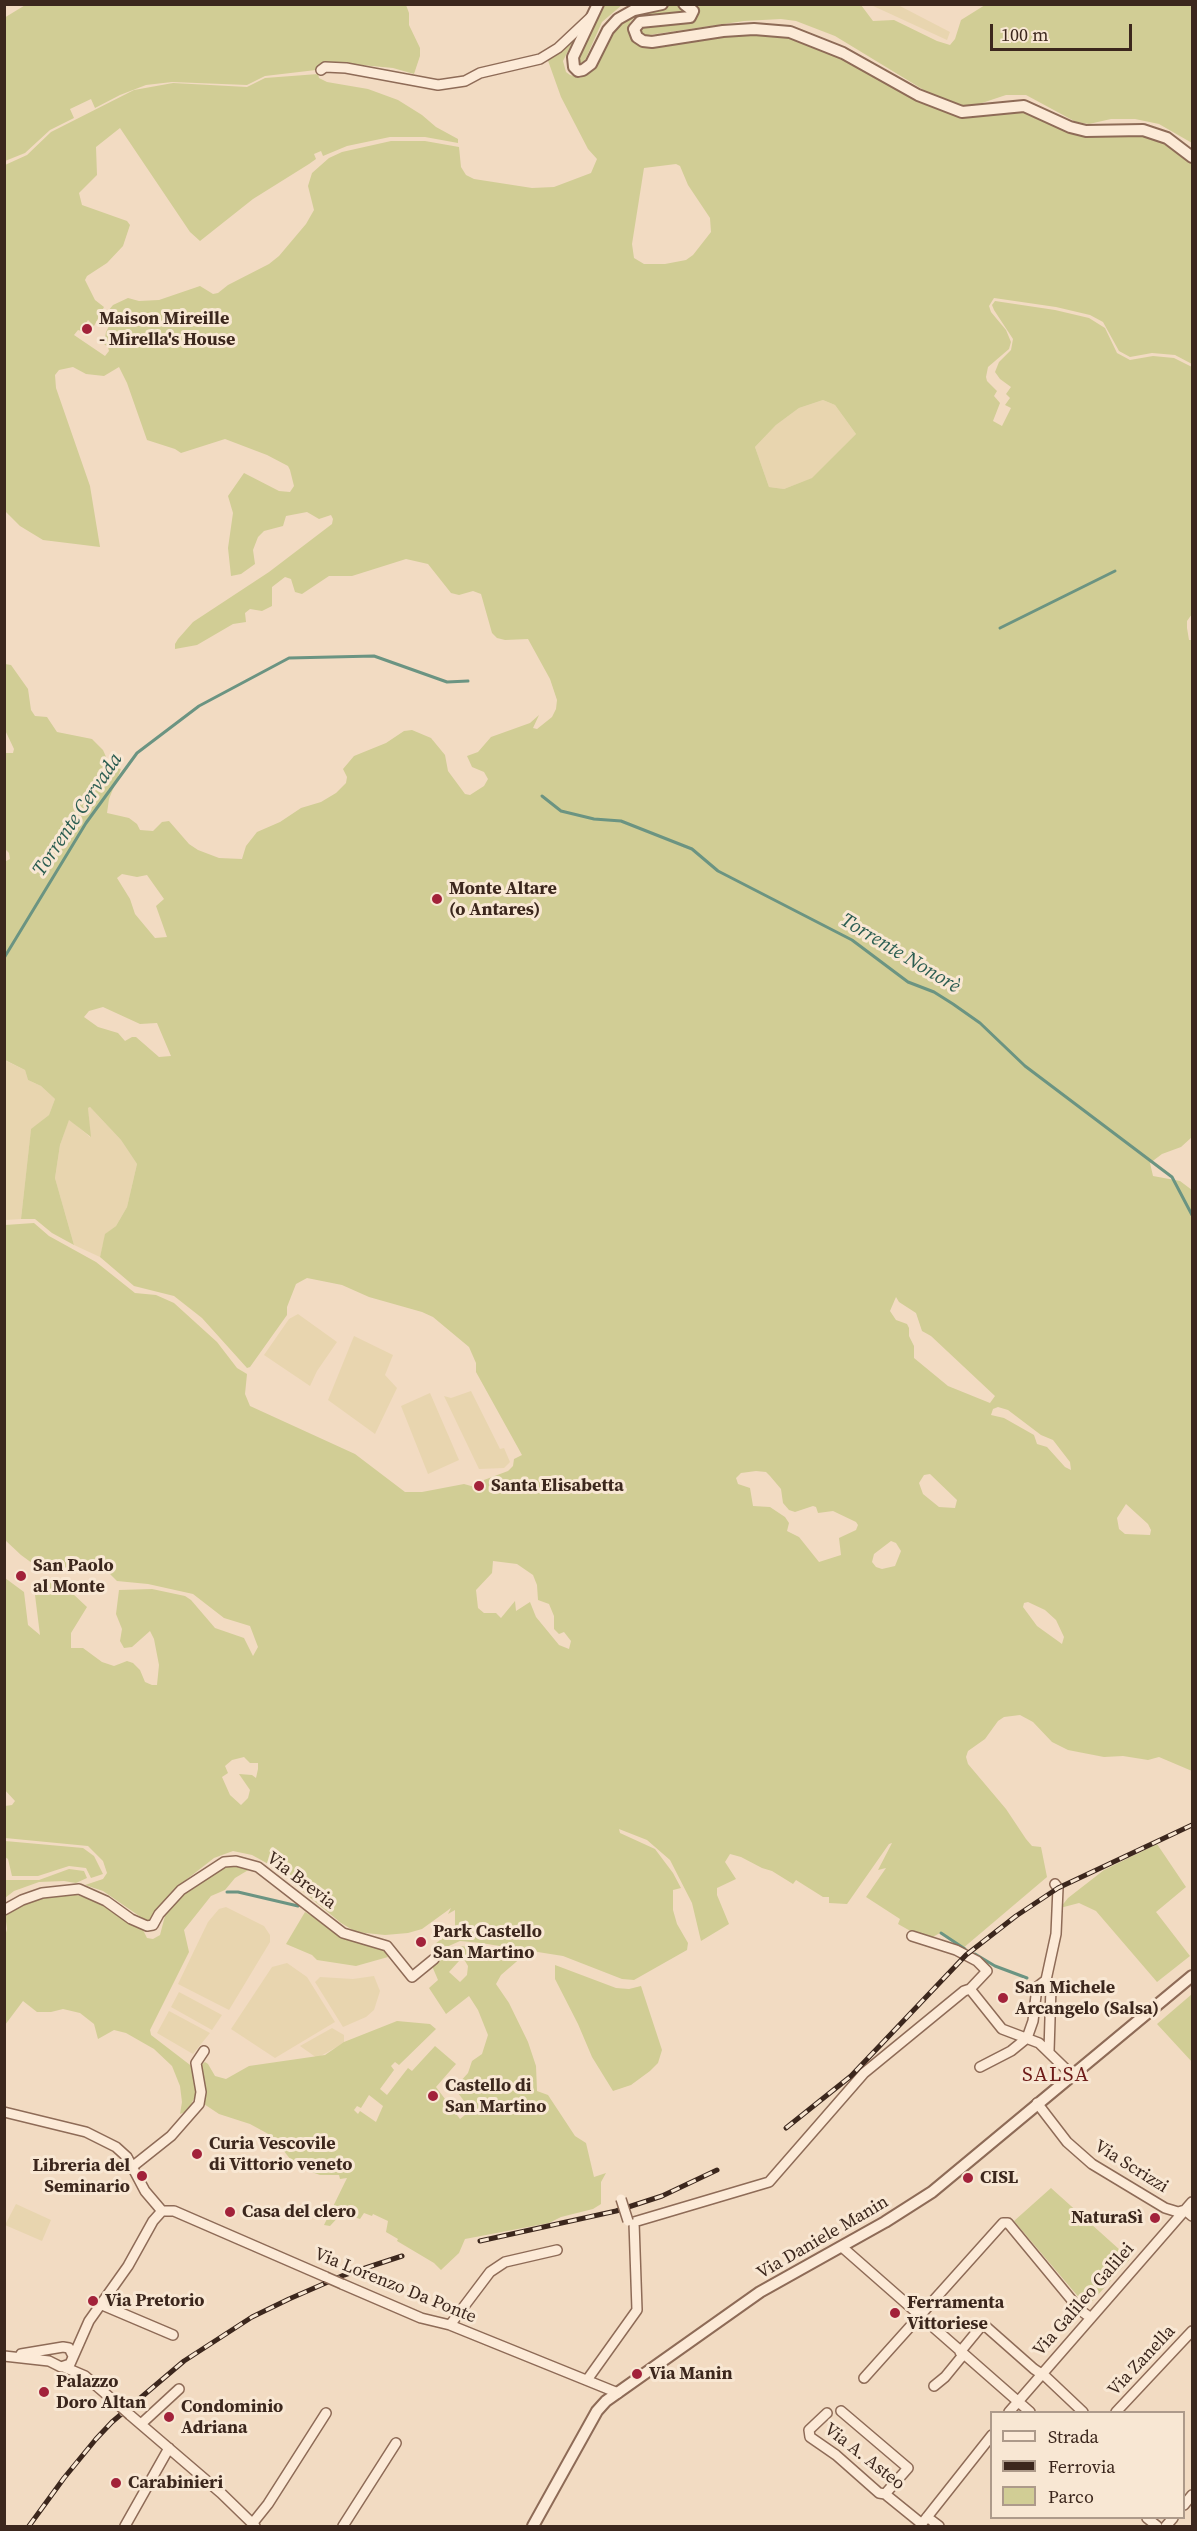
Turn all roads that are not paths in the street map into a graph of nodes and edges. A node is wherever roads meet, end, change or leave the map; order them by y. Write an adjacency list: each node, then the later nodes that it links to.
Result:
1 (598, 4): 4 (street)
2 (663, 4): 4 (street)
3 (684, 4): 6 (street)
4 (591, 17): 5 (street)
5 (321, 70)
6 (1192, 157)
7 (1055, 1884): 12 (street)
8 (4, 1910): 10 (street, Via Brevia)
9 (912, 1936): 13 (street)
10 (434, 1959)
11 (1192, 1976): 18 (street, Via Daniele Manin)
12 (1046, 1980): 14 (street); 16 (street)
13 (970, 1989): 14 (street); 28 (street)
14 (1027, 2038): 16 (street); 17 (street)
15 (204, 2051): 21 (street)
16 (1049, 2051): 18 (street)
17 (980, 2067)
18 (1072, 2075): 19 (street, Via Daniele Manin)
19 (1038, 2103): 25 (street, Via Scrizzi); 26 (street, Via Daniele Manin)
20 (4, 2112): 21 (street)
21 (132, 2167): 24 (street)
22 (620, 2197): 28 (street, bridge)
23 (1192, 2202): 25 (street, Via Galileo Galilei)
24 (162, 2211): 29 (street); 33 (street, Via Lorenzo Da Ponte, bridge)
25 (1189, 2213): 31 (street, Via Galileo Galilei)
26 (842, 2247): 30 (street); 46 (street, Via Daniele Manin)
27 (557, 2250): 33 (street)
28 (634, 2250): 43 (street)
29 (100, 2304): 32 (street); 35 (street)
30 (918, 2316): 31 (street); 37 (street); 42 (street)
31 (1091, 2318): 41 (street, Via Galileo Galilei)
32 (89, 2320): 36 (street); 39 (street)
33 (450, 2325): 43 (street, Via Lorenzo Da Ponte)
34 (1192, 2331): 52 (street, Via Zanella)
35 (173, 2335)
36 (61, 2347): 38 (street); 39 (street); 40 (street)
37 (961, 2354): 41 (street); 44 (street); 47 (street)
38 (4, 2356): 40 (street)
39 (73, 2356): 40 (street)
40 (60, 2365): 55 (street, bridge)
41 (1041, 2374): 47 (street, Via Galileo Galilei); 51 (street)
42 (864, 2378)
43 (587, 2380): 46 (street, Via Lorenzo Da Ponte)
44 (934, 2386)
45 (179, 2389): 55 (street)
46 (618, 2393): 64 (street, Via Daniele Manin)
47 (1018, 2401): 49 (street, Via Galileo Galilei); 50 (street)
48 (841, 2411): 59 (street)
49 (1010, 2411)
50 (1029, 2411)
51 (1082, 2411)
52 (1117, 2411)
53 (326, 2413): 61 (street)
54 (827, 2413): 59 (street, Via A. Asteo)
55 (141, 2424): 58 (street)
56 (990, 2438): 60 (street)
57 (396, 2443): 63 (street)
58 (169, 2448): 61 (street); 62 (street)
59 (885, 2494): 60 (street, Via A. Asteo)
60 (923, 2522): 65 (street, Via A. Asteo)
61 (254, 2525)
62 (125, 2526)
63 (343, 2526)
64 (532, 2526)
65 (939, 2526)

